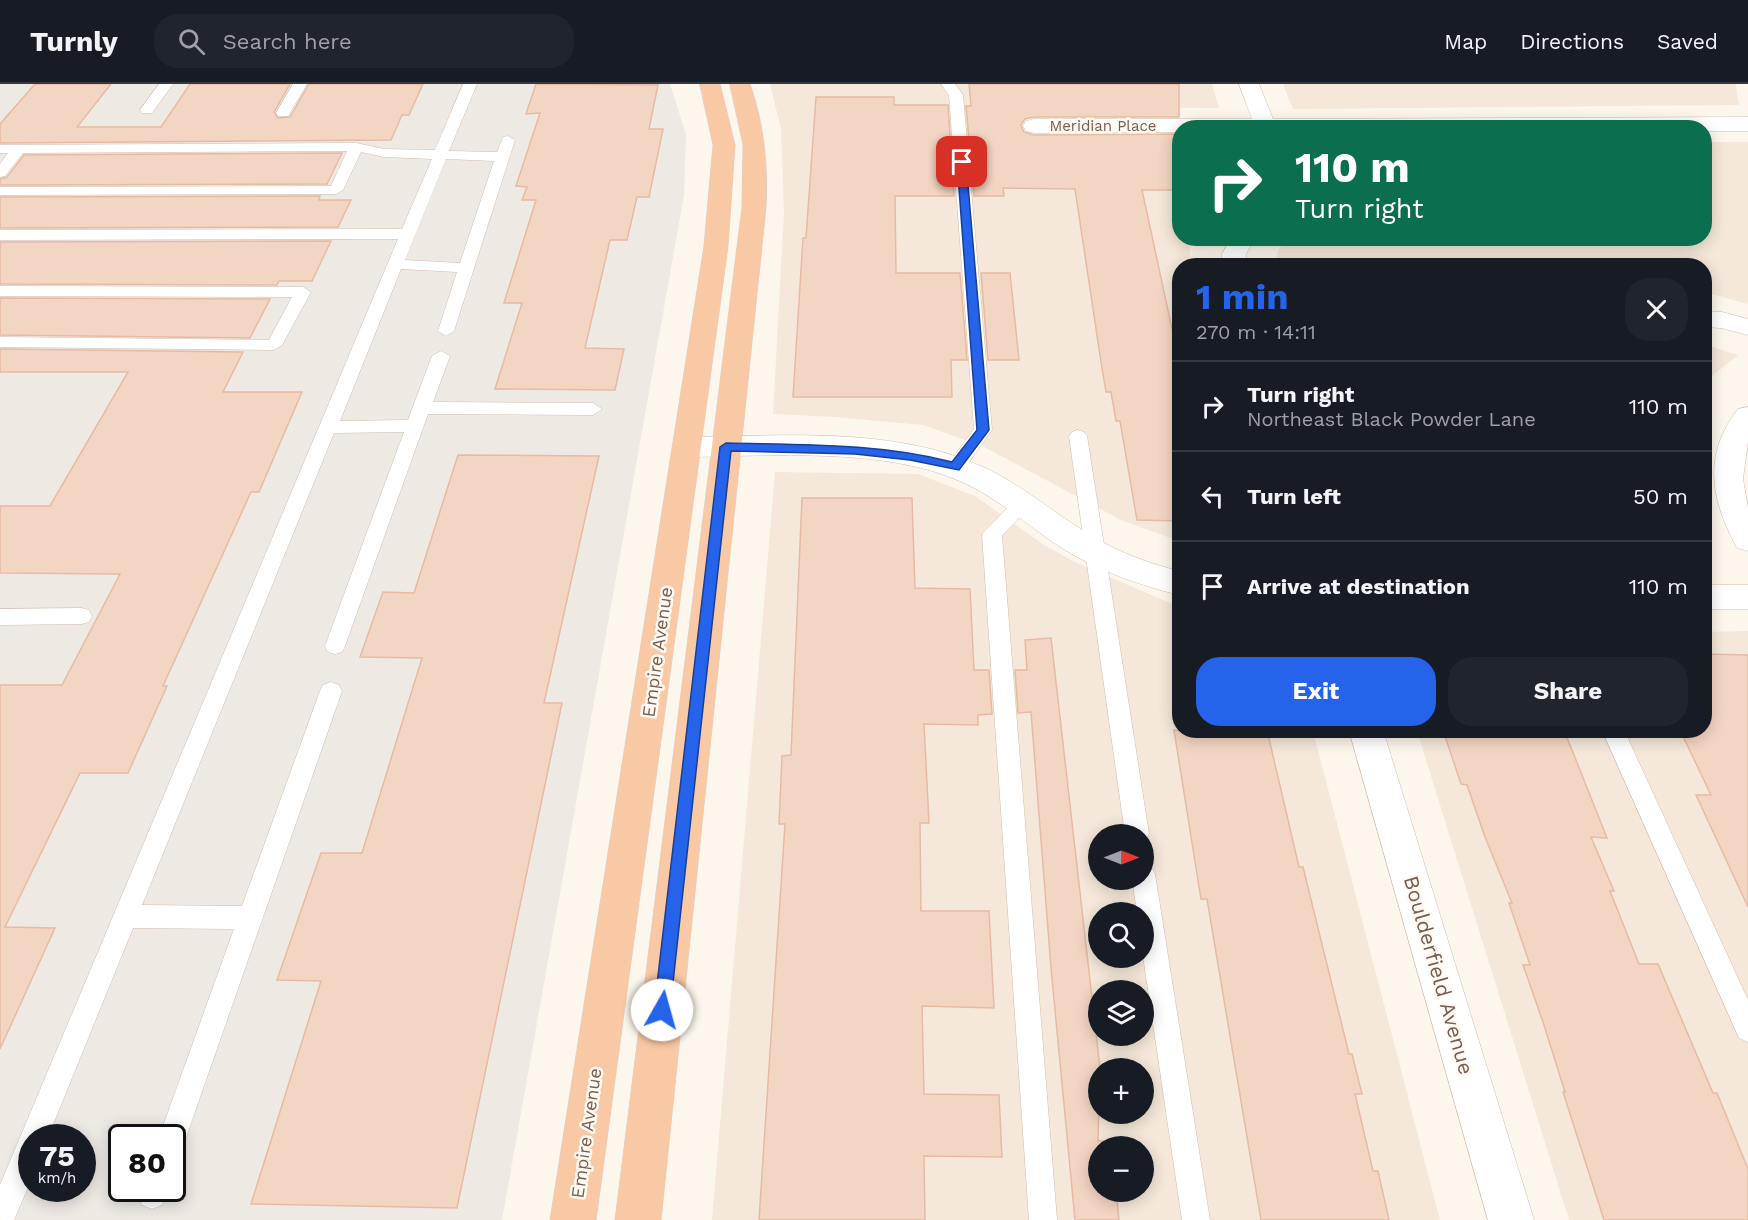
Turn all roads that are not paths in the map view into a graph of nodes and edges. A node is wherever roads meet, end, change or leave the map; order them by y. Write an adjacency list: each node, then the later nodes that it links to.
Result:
1 (165, 84): 8 (lane)
2 (300, 84): 9 (lane)
3 (470, 84): 19 (lane)
4 (710, 84): 38 (highway, Empire Avenue)
5 (740, 84): 39 (highway)
6 (948, 84): 40 (lane)
7 (1249, 84): 10 (street)
8 (147, 110)
9 (284, 112)
10 (1263, 120)
11 (1712, 124): 12 (street, Meridian Place)
12 (1748, 124)
13 (1034, 126): 14 (street, Meridian Place)
14 (1172, 127)
15 (508, 140): 20 (lane)
16 (356, 147): 17 (lane); 19 (lane); 22 (lane)
17 (20, 148): 18 (lane); 21 (lane)
18 (0, 149)
19 (441, 154): 20 (lane); 23 (lane)
20 (502, 157): 26 (lane)
21 (0, 173)
22 (0, 191)
23 (408, 234): 24 (lane); 25 (lane)
24 (0, 235)
25 (396, 264): 26 (lane); 36 (lane)
26 (467, 268): 30 (lane)
27 (0, 291): 31 (lane)
28 (1712, 319): 29 (street)
29 (1748, 327)
30 (446, 331)
31 (0, 342)
32 (441, 356): 35 (lane)
33 (593, 409): 35 (lane)
34 (1748, 416): 42 (street)
35 (419, 417): 36 (lane); 49 (lane)
36 (328, 427): 55 (lane)
37 (1077, 436): 43 (lane)
38 (687, 447): 39 (street); 62 (highway, Empire Avenue)
39 (726, 447): 40 (street); 63 (highway)
40 (955, 467): 41 (street)
41 (1024, 503): 43 (street); 64 (lane)
42 (1748, 540)
43 (1094, 552): 44 (street); 53 (lane)
44 (1172, 581)
45 (1712, 597): 46 (street)
46 (1748, 597)
47 (82, 616): 48 (lane)
48 (0, 617)
49 (335, 646)
50 (331, 691): 56 (lane)
51 (1368, 738): 66 (street, Boulderfield Avenue)
52 (1617, 738): 57 (lane)
53 (1135, 824)
54 (1145, 890): 65 (lane)
55 (126, 916): 56 (lane); 58 (lane)
56 (252, 918): 59 (lane)
57 (1748, 1029)
58 (39, 1124)
59 (177, 1124)
60 (18, 1176): 61 (lane)
61 (0, 1219)
62 (573, 1220)
63 (638, 1220)
64 (1042, 1220)
65 (1196, 1220)
66 (1511, 1220)

